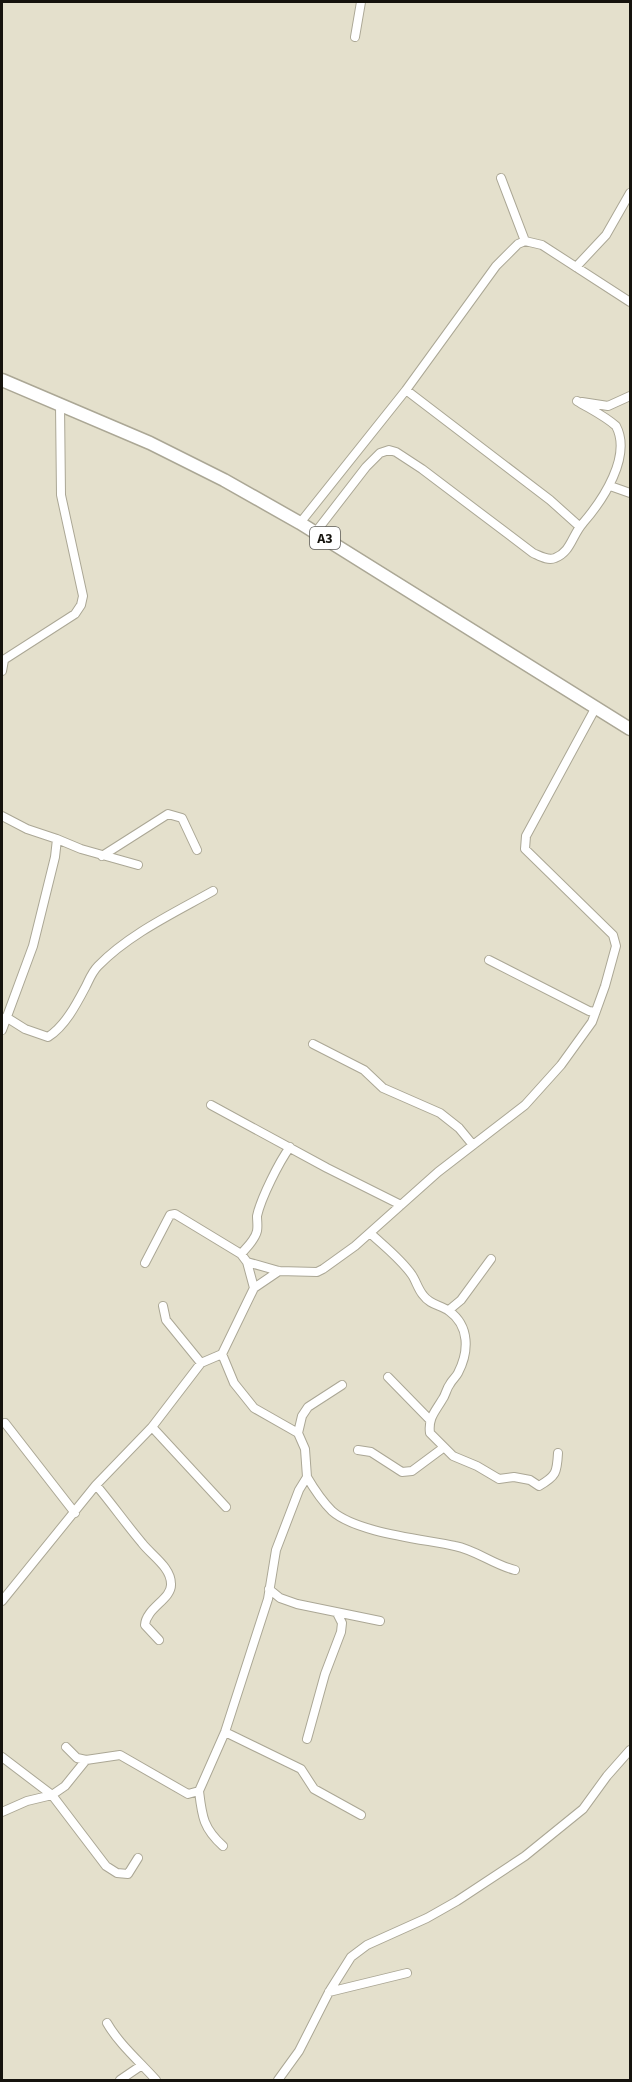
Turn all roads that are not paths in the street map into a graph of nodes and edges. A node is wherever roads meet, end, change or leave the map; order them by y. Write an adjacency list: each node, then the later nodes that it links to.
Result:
1 (361, 2): 2 (street)
2 (355, 37)
3 (501, 178): 5 (street)
4 (630, 193): 6 (street)
5 (525, 240): 6 (street); 9 (street)
6 (576, 267): 7 (street)
7 (630, 302)
8 (2, 380): 11 (highway, A3)
9 (406, 390): 14 (street); 15 (street)
10 (630, 396): 12 (street)
11 (60, 405): 14 (highway, A3); 17 (street)
12 (613, 487): 13 (street); 15 (street)
13 (630, 493)
14 (300, 523): 16 (highway, A3)
15 (579, 526): 16 (street)
16 (315, 532): 19 (highway, A3)
17 (3, 660): 18 (street)
18 (2, 671)
19 (596, 706): 20 (highway, A3); 28 (street)
20 (630, 729)
21 (2, 816): 22 (street)
22 (57, 839): 24 (street); 29 (street)
23 (197, 850): 24 (street)
24 (102, 856): 25 (street)
25 (138, 865)
26 (213, 891): 29 (street)
27 (489, 960): 28 (street)
28 (595, 1012): 33 (street)
29 (6, 1017): 30 (street)
30 (2, 1030)
31 (313, 1044): 33 (street)
32 (211, 1105): 34 (street)
33 (473, 1145): 35 (street)
34 (290, 1147): 35 (street); 37 (street)
35 (401, 1205): 36 (street)
36 (370, 1233): 41 (street); 44 (street)
37 (241, 1254): 39 (street); 40 (street)
38 (491, 1259): 44 (street)
39 (247, 1262): 41 (street); 42 (street)
40 (145, 1263)
41 (279, 1271): 42 (street)
42 (254, 1288): 45 (street)
43 (163, 1306): 46 (street)
44 (449, 1310): 49 (street)
45 (222, 1354): 46 (street); 52 (street)
46 (201, 1363): 51 (street)
47 (388, 1377): 49 (street)
48 (342, 1385): 52 (street)
49 (430, 1420): 53 (street)
50 (5, 1423): 59 (street)
51 (152, 1427): 57 (street); 58 (street)
52 (298, 1433): 56 (street)
53 (443, 1448): 54 (street); 55 (street)
54 (358, 1450)
55 (558, 1453)
56 (308, 1477): 60 (street); 61 (street)
57 (96, 1485): 59 (street); 65 (street)
58 (226, 1507)
59 (75, 1513): 62 (street)
60 (515, 1570)
61 (269, 1589): 63 (street); 66 (street)
62 (2, 1601)
63 (338, 1613): 64 (street); 67 (street)
64 (380, 1621)
65 (159, 1640)
66 (225, 1732): 72 (street); 75 (street)
67 (308, 1739)
68 (66, 1747): 71 (street)
69 (630, 1750): 79 (street)
70 (2, 1757): 73 (street)
71 (86, 1760): 72 (street); 73 (street)
72 (199, 1791): 76 (street)
73 (52, 1795): 74 (street); 77 (street)
74 (2, 1812)
75 (361, 1815)
76 (223, 1846)
77 (138, 1858)
78 (408, 1973): 79 (street)
79 (329, 1992): 84 (street)
80 (107, 2023): 81 (street)
81 (142, 2065): 82 (street); 83 (street)
82 (120, 2080)
83 (156, 2080)
84 (278, 2080)

